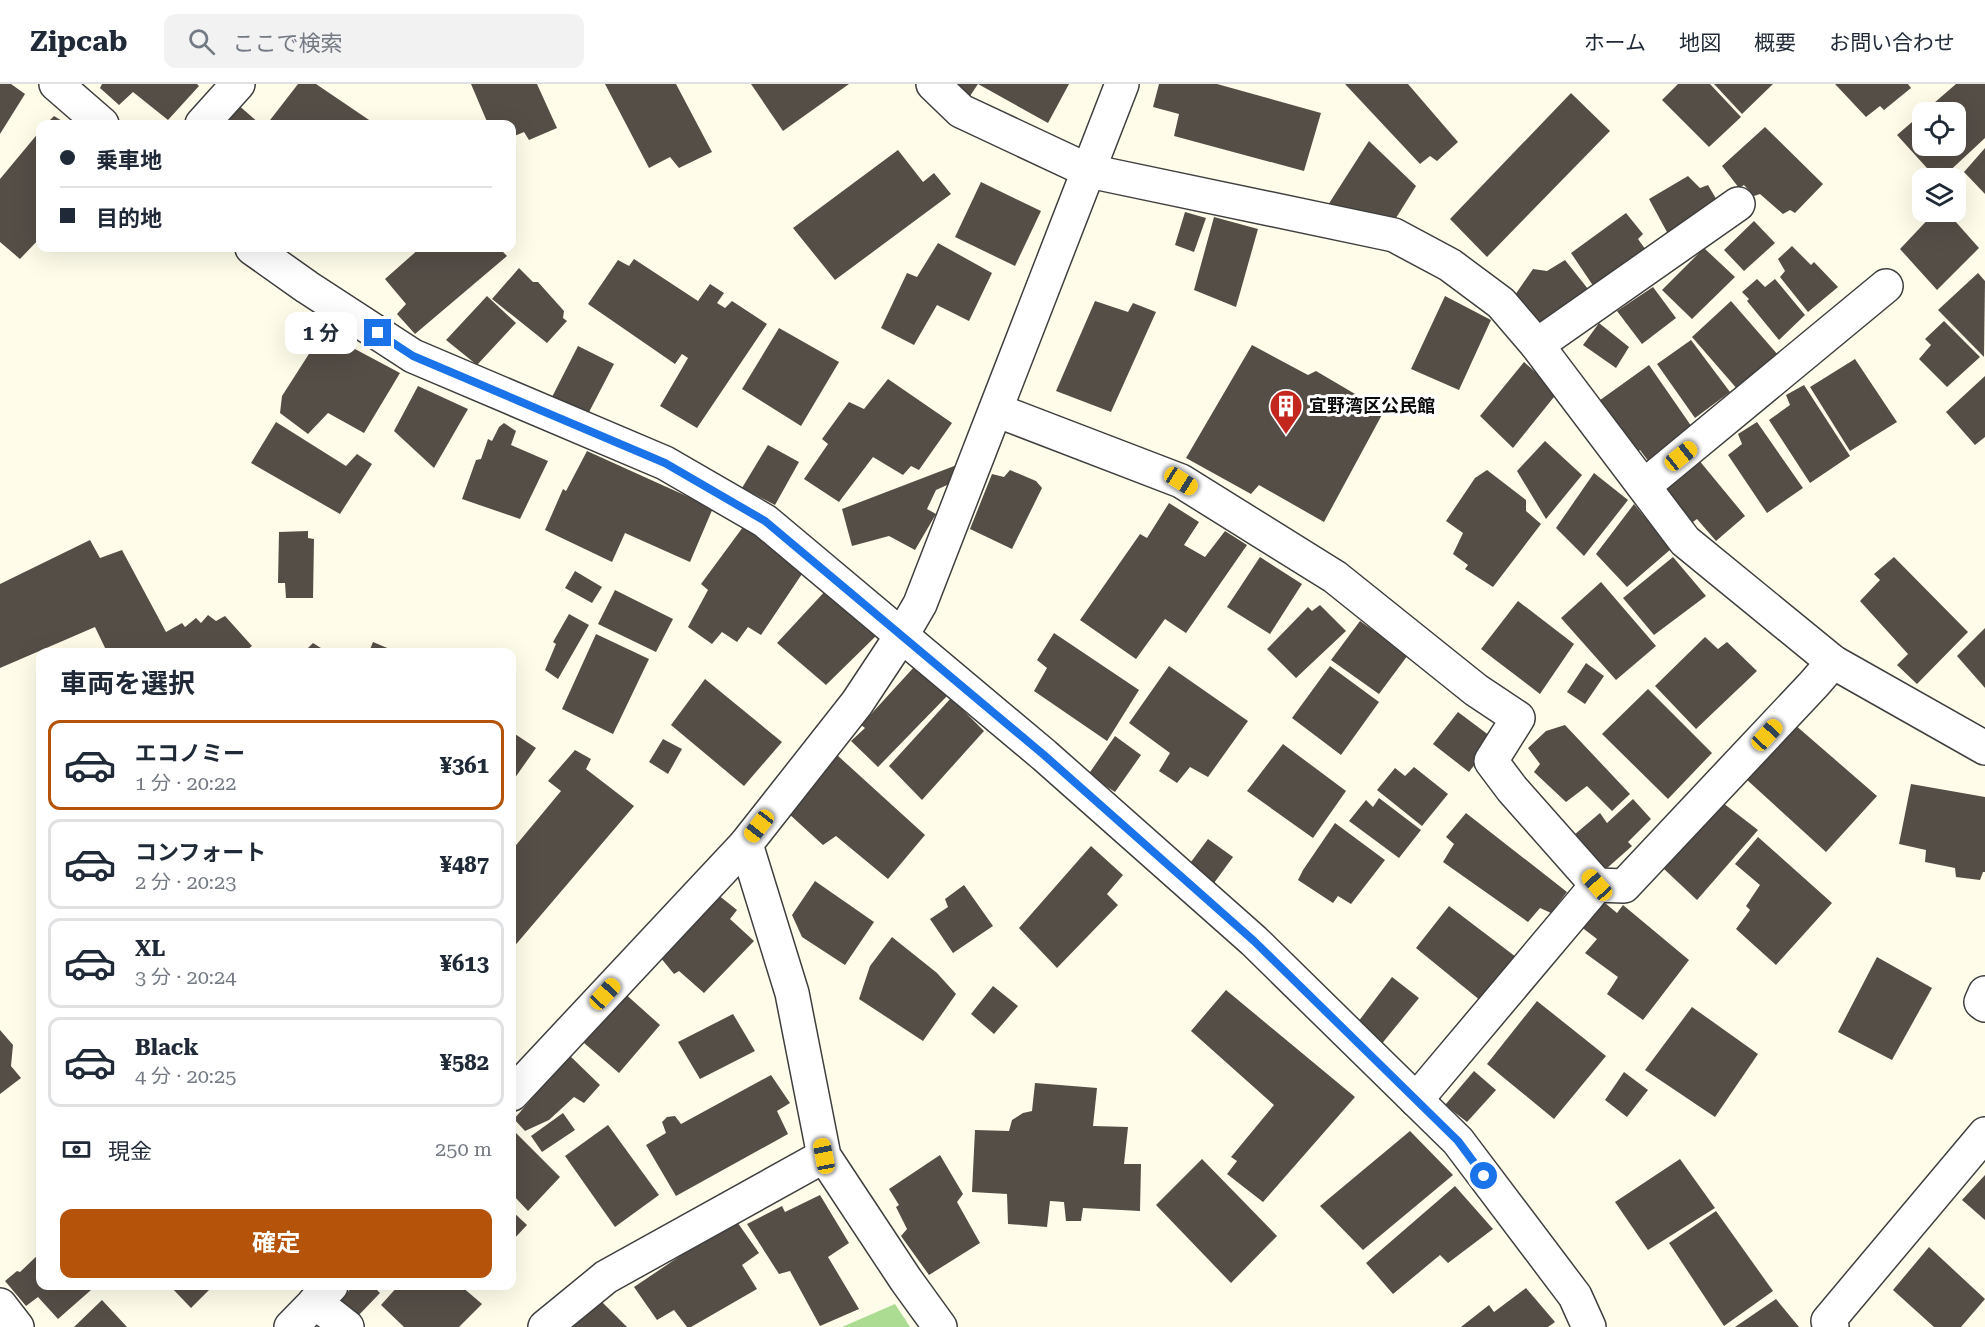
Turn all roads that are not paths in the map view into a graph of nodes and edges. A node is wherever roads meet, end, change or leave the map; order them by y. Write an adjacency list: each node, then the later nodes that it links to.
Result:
1 (56, 84): 5 (street)
2 (238, 84): 6 (street)
3 (933, 84): 7 (street)
4 (1122, 84): 7 (street)
5 (97, 120)
6 (206, 120)
7 (1089, 171): 11 (street); 12 (street)
8 (1738, 204): 11 (street)
9 (258, 252): 14 (street)
10 (1886, 286): 13 (street)
11 (1537, 345): 13 (street)
12 (996, 410): 14 (street); 18 (street)
13 (1644, 486): 15 (street)
14 (903, 635): 17 (street); 22 (street)
15 (1833, 662): 16 (street); 18 (street)
16 (1985, 748)
17 (746, 844): 21 (street); 24 (street)
18 (1597, 885): 22 (street)
19 (1985, 993): 20 (street)
20 (1985, 1005)
21 (516, 1090)
22 (1416, 1100): 32 (street)
23 (1985, 1134): 33 (street)
24 (824, 1156): 30 (street); 31 (street)
25 (323, 1294): 28 (street); 29 (street)
26 (0, 1305): 27 (street)
27 (17, 1327)
28 (291, 1327)
29 (347, 1327)
30 (545, 1327)
31 (940, 1327)
32 (1589, 1327)
33 (1832, 1327)

